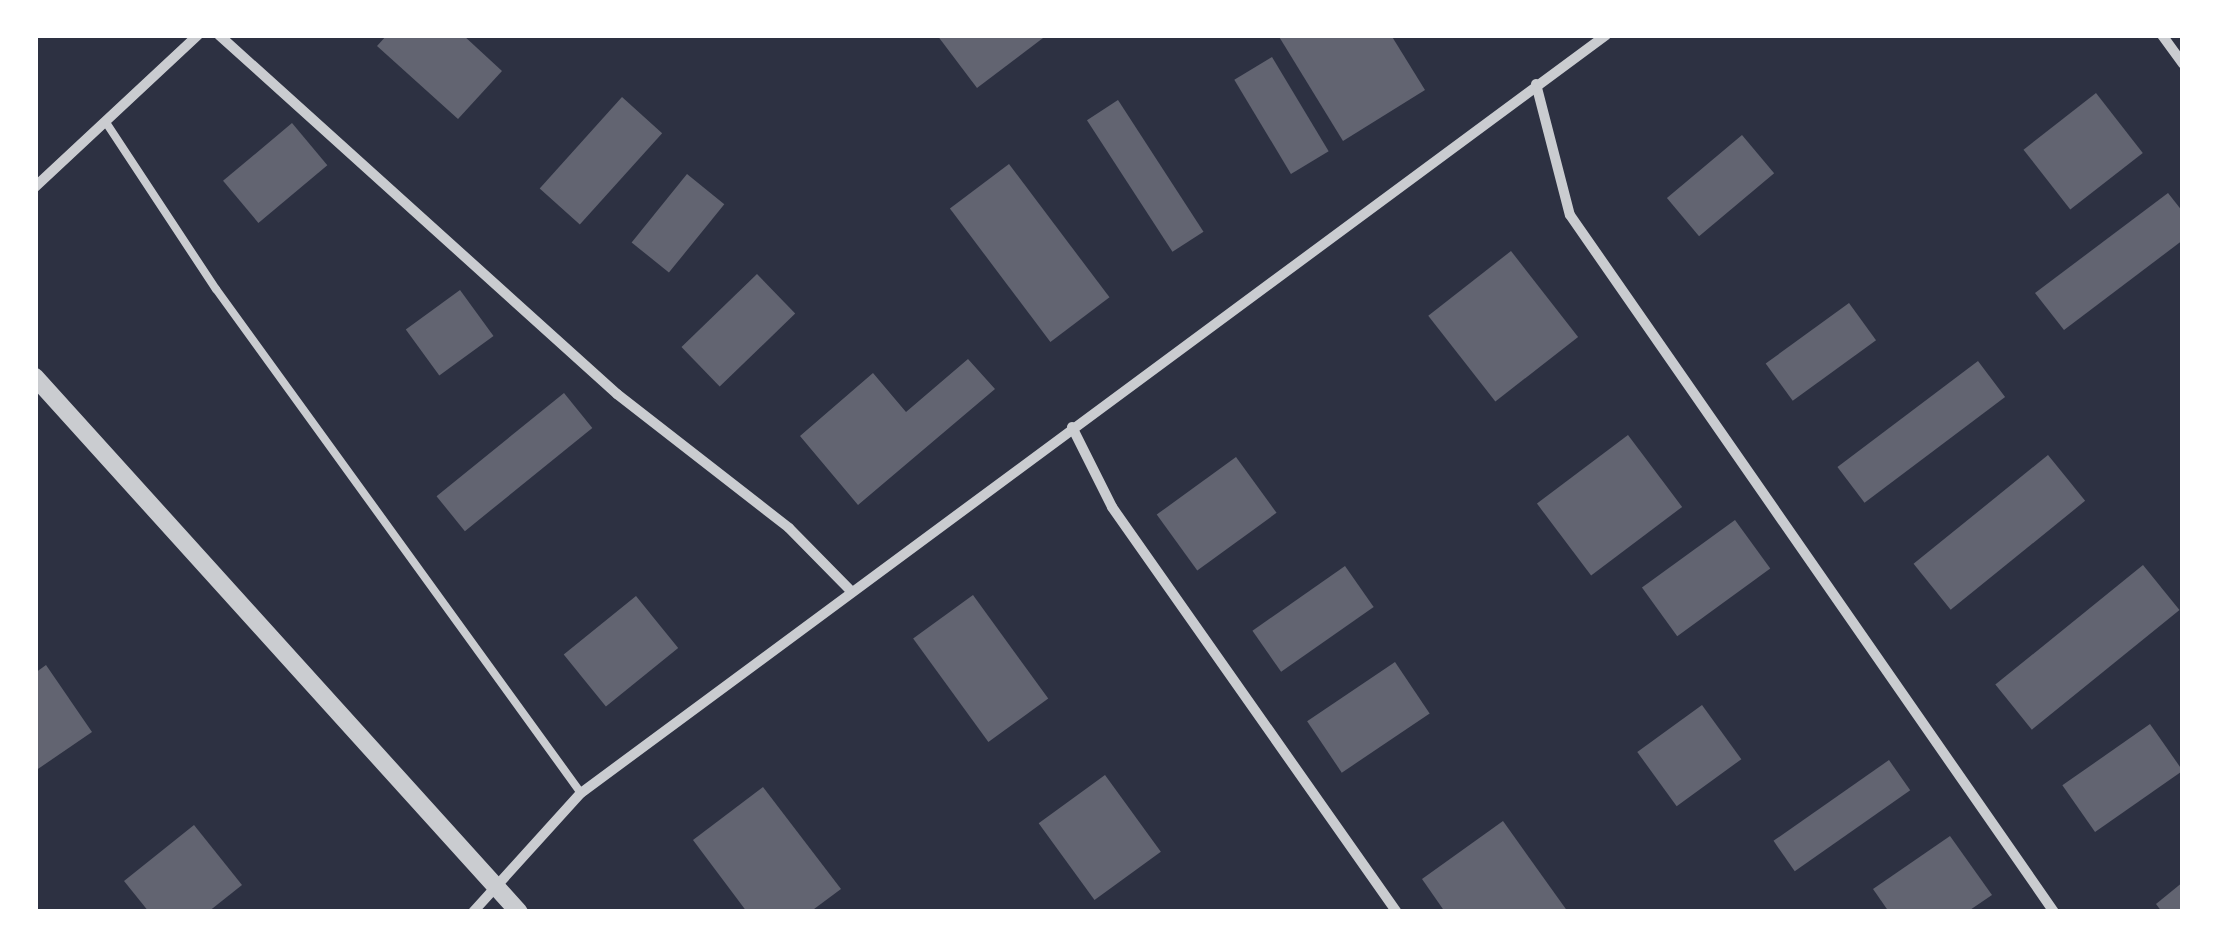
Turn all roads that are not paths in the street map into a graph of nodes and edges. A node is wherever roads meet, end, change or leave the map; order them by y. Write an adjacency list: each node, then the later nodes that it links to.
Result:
1 (198, 35): 7 (street)
2 (218, 35): 11 (street)
3 (1606, 35): 6 (street)
4 (2162, 35): 5 (street)
5 (2183, 64)
6 (1536, 84): 10 (street); 17 (street)
7 (107, 124): 8 (street); 12 (lane)
8 (35, 186)
9 (35, 377): 13 (street)
10 (1072, 426): 11 (street); 16 (street)
11 (848, 590): 12 (street)
12 (581, 793): 13 (street)
13 (498, 885): 14 (street); 15 (street)
14 (473, 912)
15 (519, 912)
16 (1396, 912)
17 (2054, 912)

